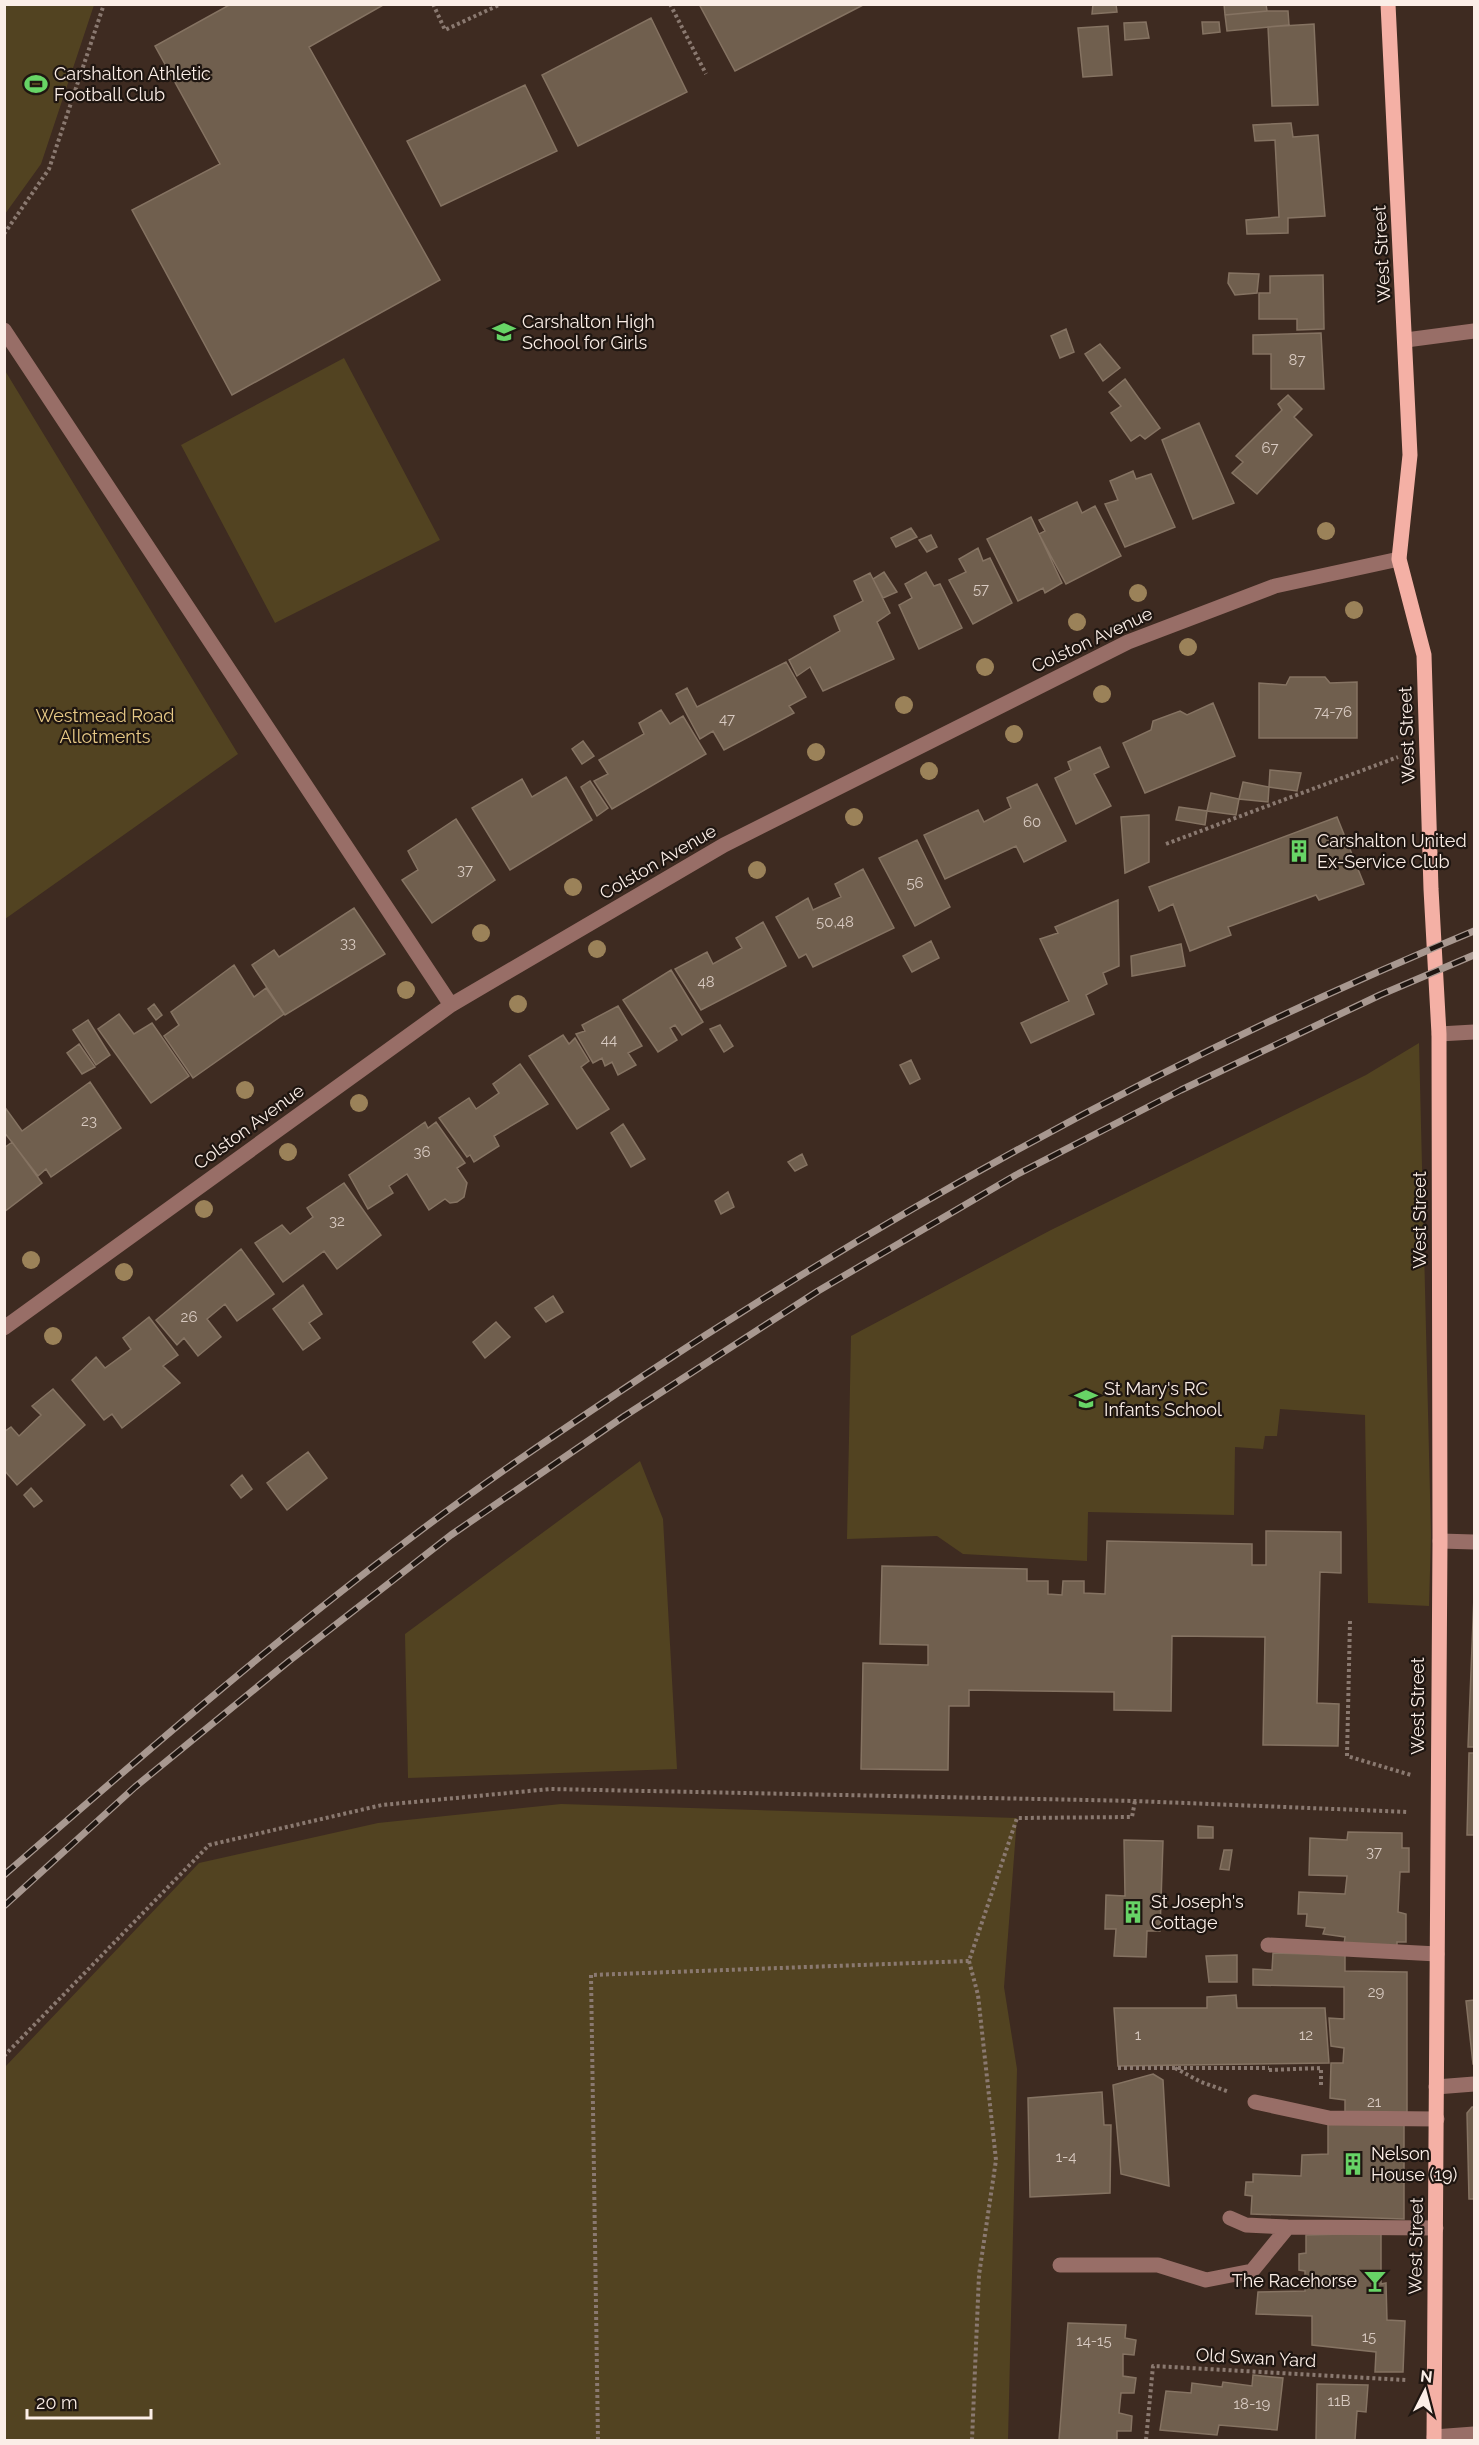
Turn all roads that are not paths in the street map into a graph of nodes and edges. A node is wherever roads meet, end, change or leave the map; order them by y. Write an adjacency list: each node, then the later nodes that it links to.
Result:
1 (1388, 4): 4 (main road, West Street)
2 (4, 330): 6 (street)
3 (1474, 331): 4 (street)
4 (1406, 340): 5 (main road, West Street)
5 (1399, 559): 6 (street, Colston Avenue); 8 (main road, West Street)
6 (451, 1005): 9 (street, Colston Avenue)
7 (1474, 1032): 8 (street)
8 (1439, 1034): 10 (main road, West Street)
9 (4, 1328)
10 (1440, 1541): 11 (street); 13 (main road, West Street)
11 (1474, 1542)
12 (1268, 1945): 13 (street)
13 (1437, 1954): 15 (main road, West Street)
14 (1474, 2084): 15 (street)
15 (1436, 2087): 17 (main road, West Street)
16 (1255, 2102): 17 (street)
17 (1437, 2119): 20 (main road, West Street)
18 (1230, 2218): 19 (street)
19 (1288, 2227): 20 (street); 21 (street)
20 (1436, 2228): 23 (main road, West Street)
21 (1060, 2265)
22 (1474, 2433): 23 (street)
23 (1434, 2439)

